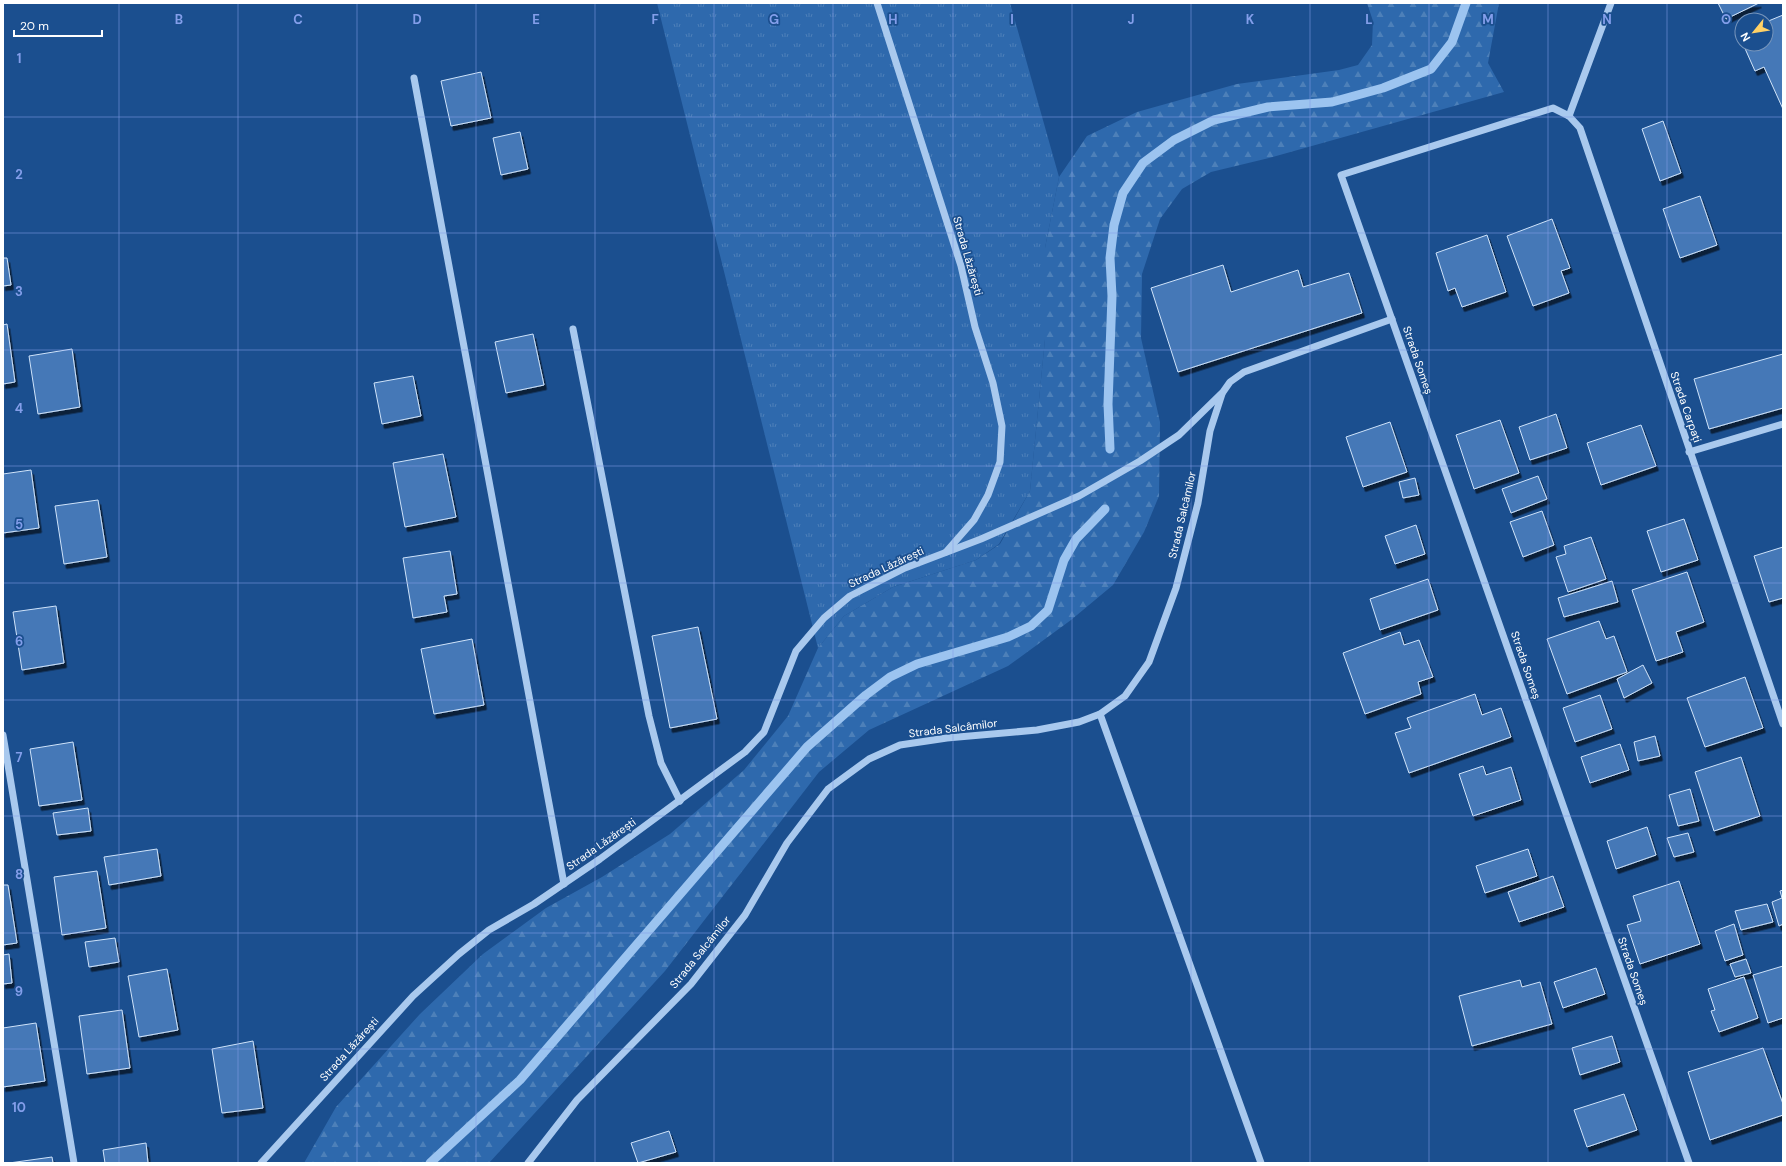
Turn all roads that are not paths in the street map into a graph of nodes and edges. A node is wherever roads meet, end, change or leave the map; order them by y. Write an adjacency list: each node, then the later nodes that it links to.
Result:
1 (877, 3): 11 (street, Strada Lăzărești)
2 (1611, 3): 4 (street)
3 (414, 78): 16 (street)
4 (1569, 116): 5 (street, Strada Carpați); 10 (street, Strada Carpați)
5 (1341, 175): 6 (street, Strada Someș)
6 (1392, 319): 8 (street, Strada Lăzărești); 21 (street, Strada Someș)
7 (573, 329): 15 (street)
8 (1223, 392): 11 (street, Strada Lăzărești); 12 (street, Strada Salcâmilor)
9 (1783, 424): 10 (street)
10 (1689, 452): 13 (street, Strada Carpați)
11 (945, 553): 15 (street, Strada Lăzărești)
12 (1100, 714): 19 (street, Strada Salcâmilor); 20 (street)
13 (1783, 724)
14 (3, 735): 17 (street)
15 (680, 801): 16 (street, Strada Lăzărești)
16 (564, 884): 18 (street, Strada Lăzărești)
17 (74, 1163)
18 (261, 1163)
19 (528, 1163)
20 (1261, 1163)
21 (1689, 1163)

